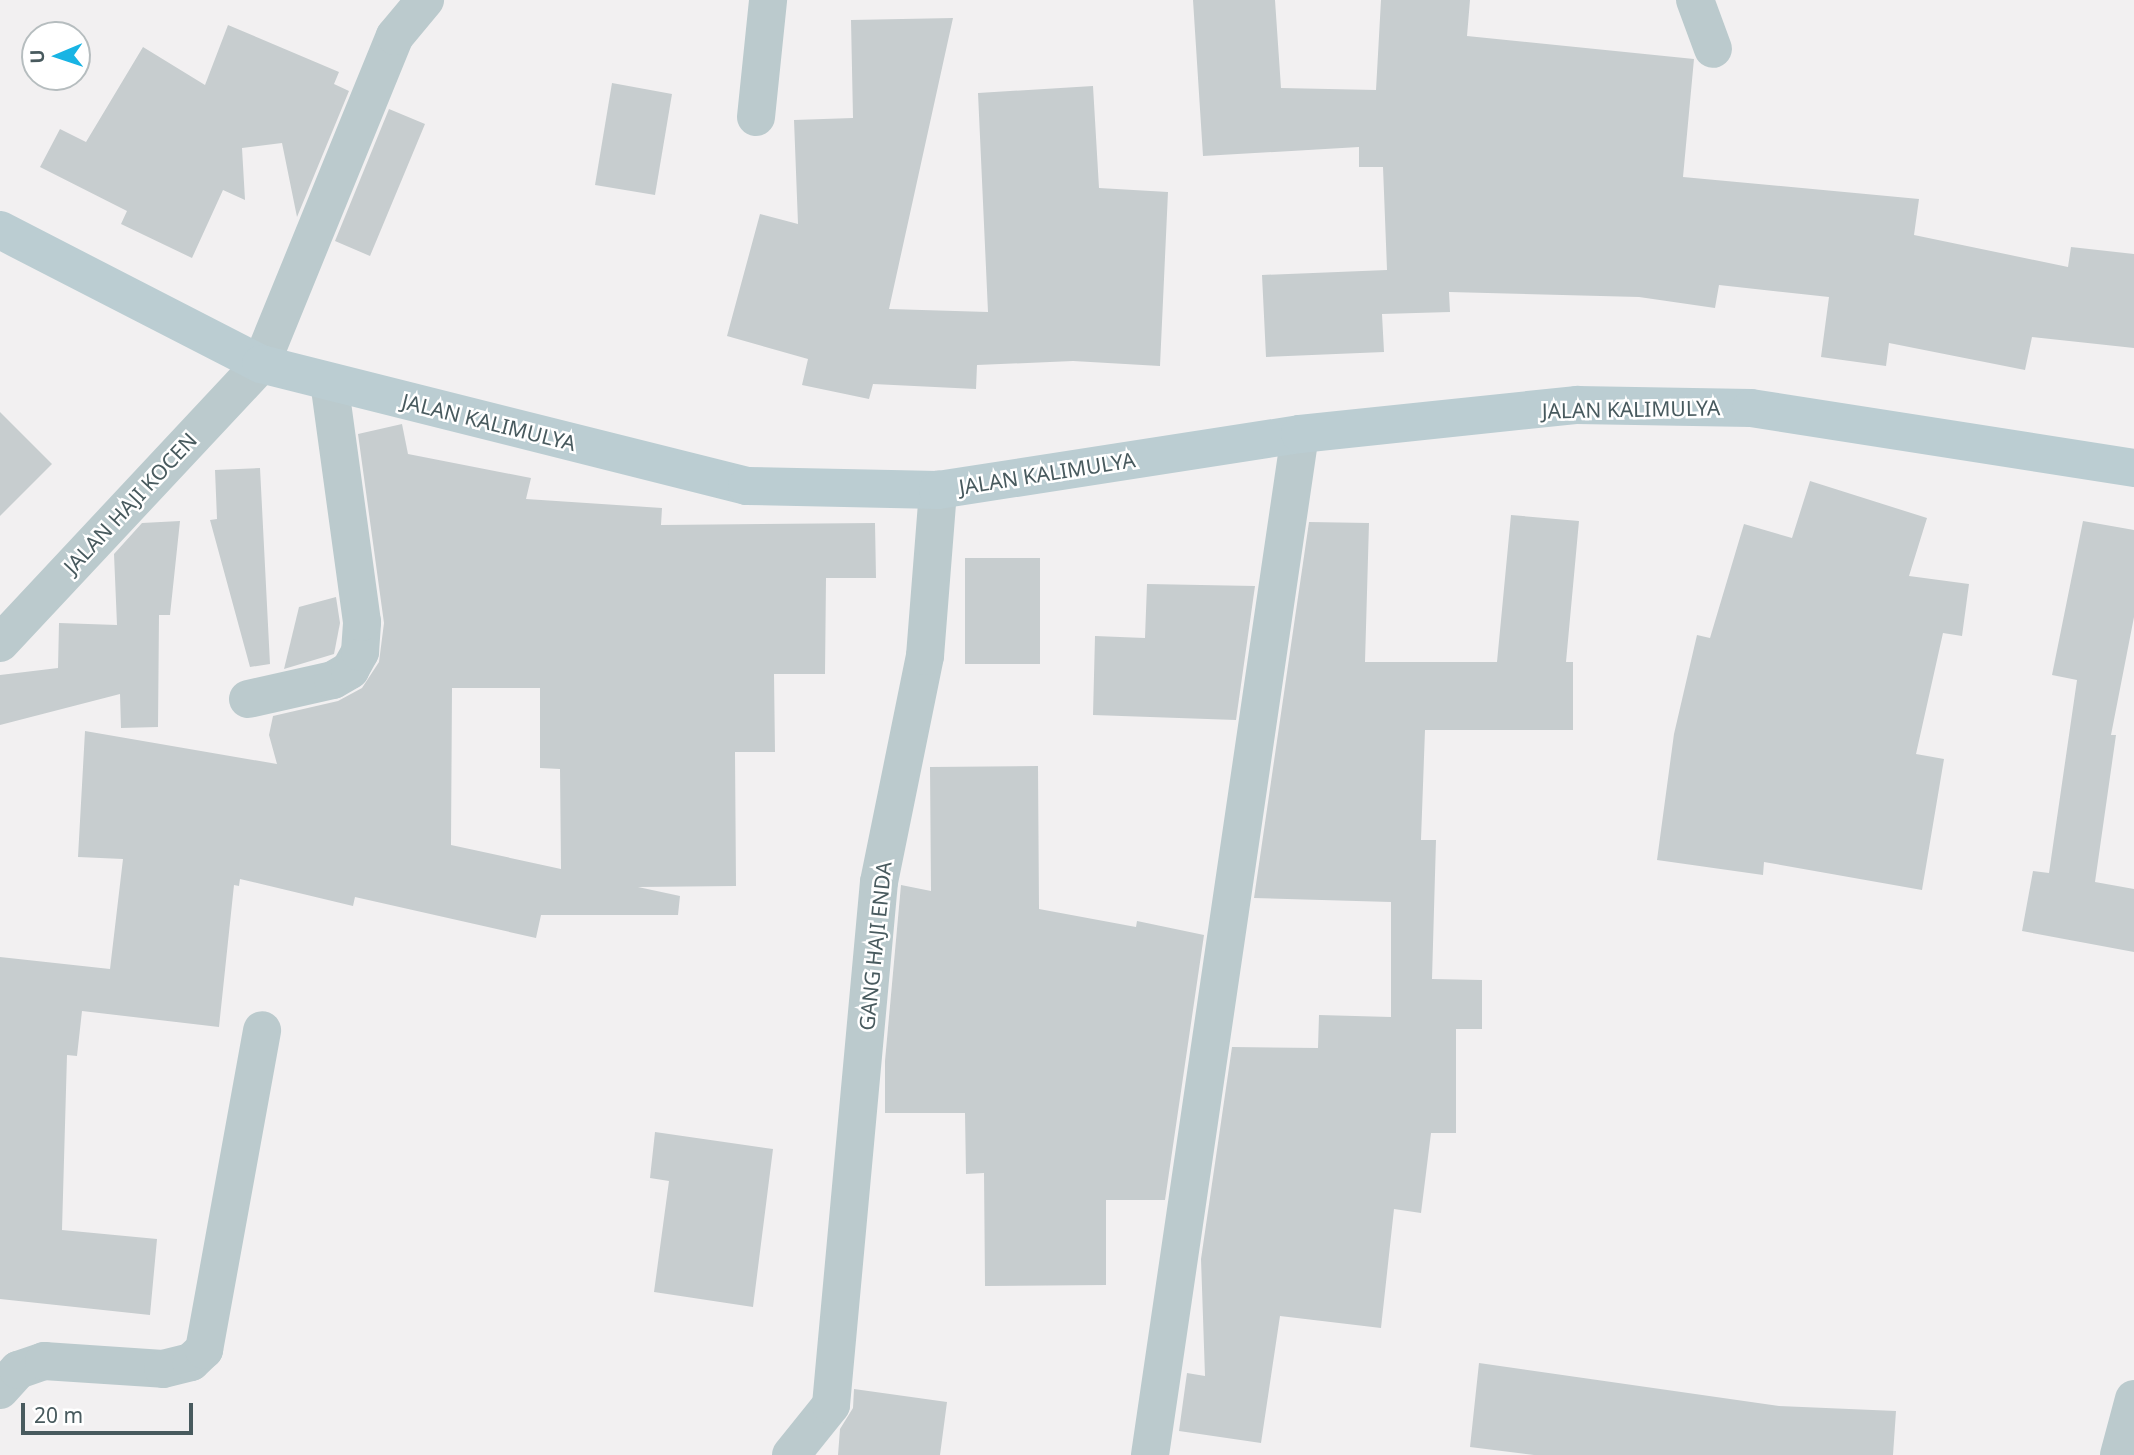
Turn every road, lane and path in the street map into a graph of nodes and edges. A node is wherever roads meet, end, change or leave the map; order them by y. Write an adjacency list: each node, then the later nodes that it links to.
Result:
1 (425, 0): 7 (street)
2 (768, 0): 5 (street)
3 (1695, 0): 4 (street)
4 (1713, 49)
5 (756, 117)
6 (0, 230): 7 (street, JALAN KALIMULYA)
7 (261, 364): 8 (street, JALAN KALIMULYA); 12 (street, JALAN HAJI KOCEN)
8 (328, 382): 11 (street, JALAN KALIMULYA); 13 (street)
9 (1300, 435): 10 (street, JALAN KALIMULYA); 11 (street, JALAN KALIMULYA); 18 (street)
10 (2134, 468)
11 (938, 490): 17 (street, GANG HAJI ENDA)
12 (0, 643)
13 (248, 699)
14 (262, 1030): 15 (street)
15 (0, 1390)
16 (2134, 1399): 19 (street)
17 (791, 1455)
18 (1150, 1455)
19 (2119, 1455)

